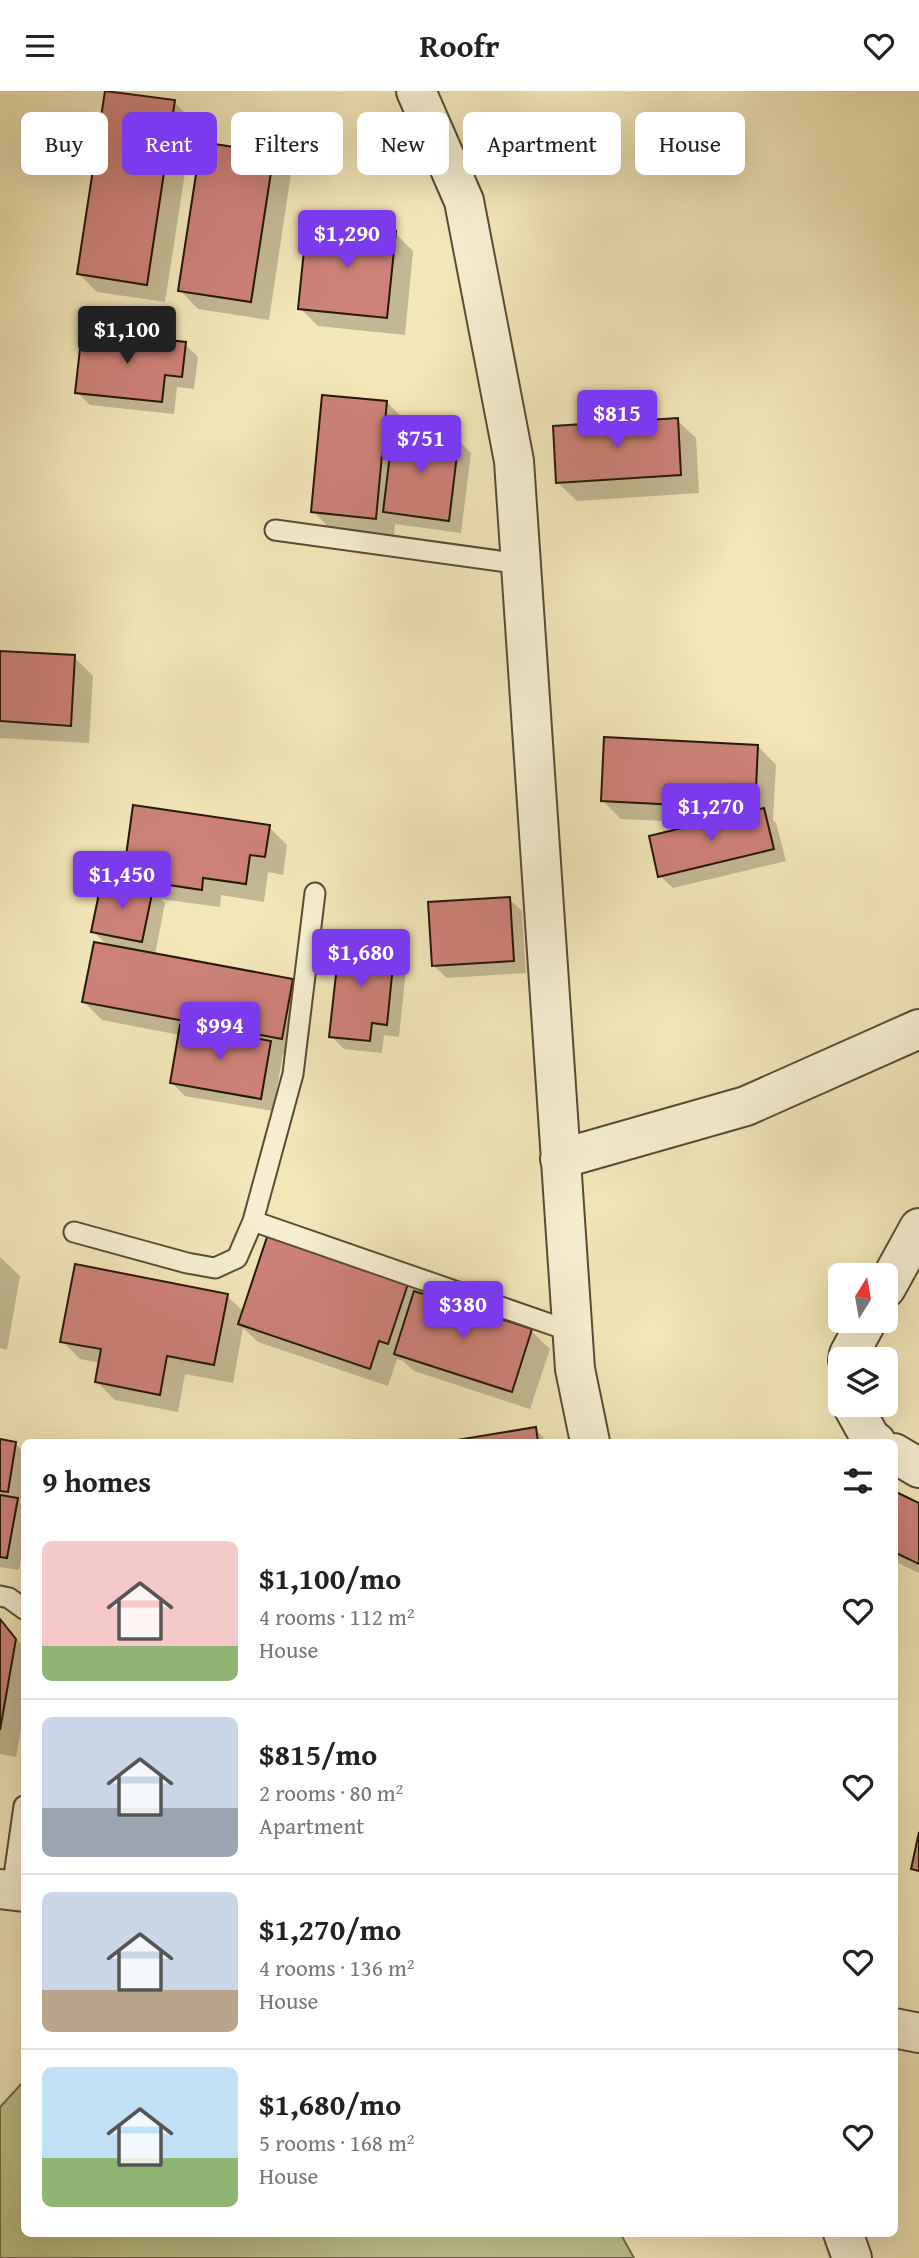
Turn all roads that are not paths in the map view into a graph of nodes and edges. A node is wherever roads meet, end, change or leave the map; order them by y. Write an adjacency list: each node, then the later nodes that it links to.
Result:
1 (416, 91): 3 (street)
2 (275, 530): 3 (lane)
3 (521, 564): 6 (street)
4 (315, 893): 7 (lane)
5 (919, 1029): 6 (street)
6 (560, 1159): 11 (street)
7 (253, 1221): 9 (lane); 11 (lane)
8 (919, 1228): 10 (street)
9 (74, 1231)
10 (898, 1266)
11 (573, 1332): 13 (street)
12 (859, 1417): 14 (street)
13 (589, 1439)
14 (871, 1439)
15 (898, 1455): 16 (street)
16 (919, 1468)
17 (0, 1596): 18 (lane)
18 (21, 1607)
19 (21, 1827): 20 (lane)
20 (12, 1891)
21 (898, 2029): 22 (street)
22 (919, 2033)
23 (844, 2237): 24 (street)
24 (852, 2258)

